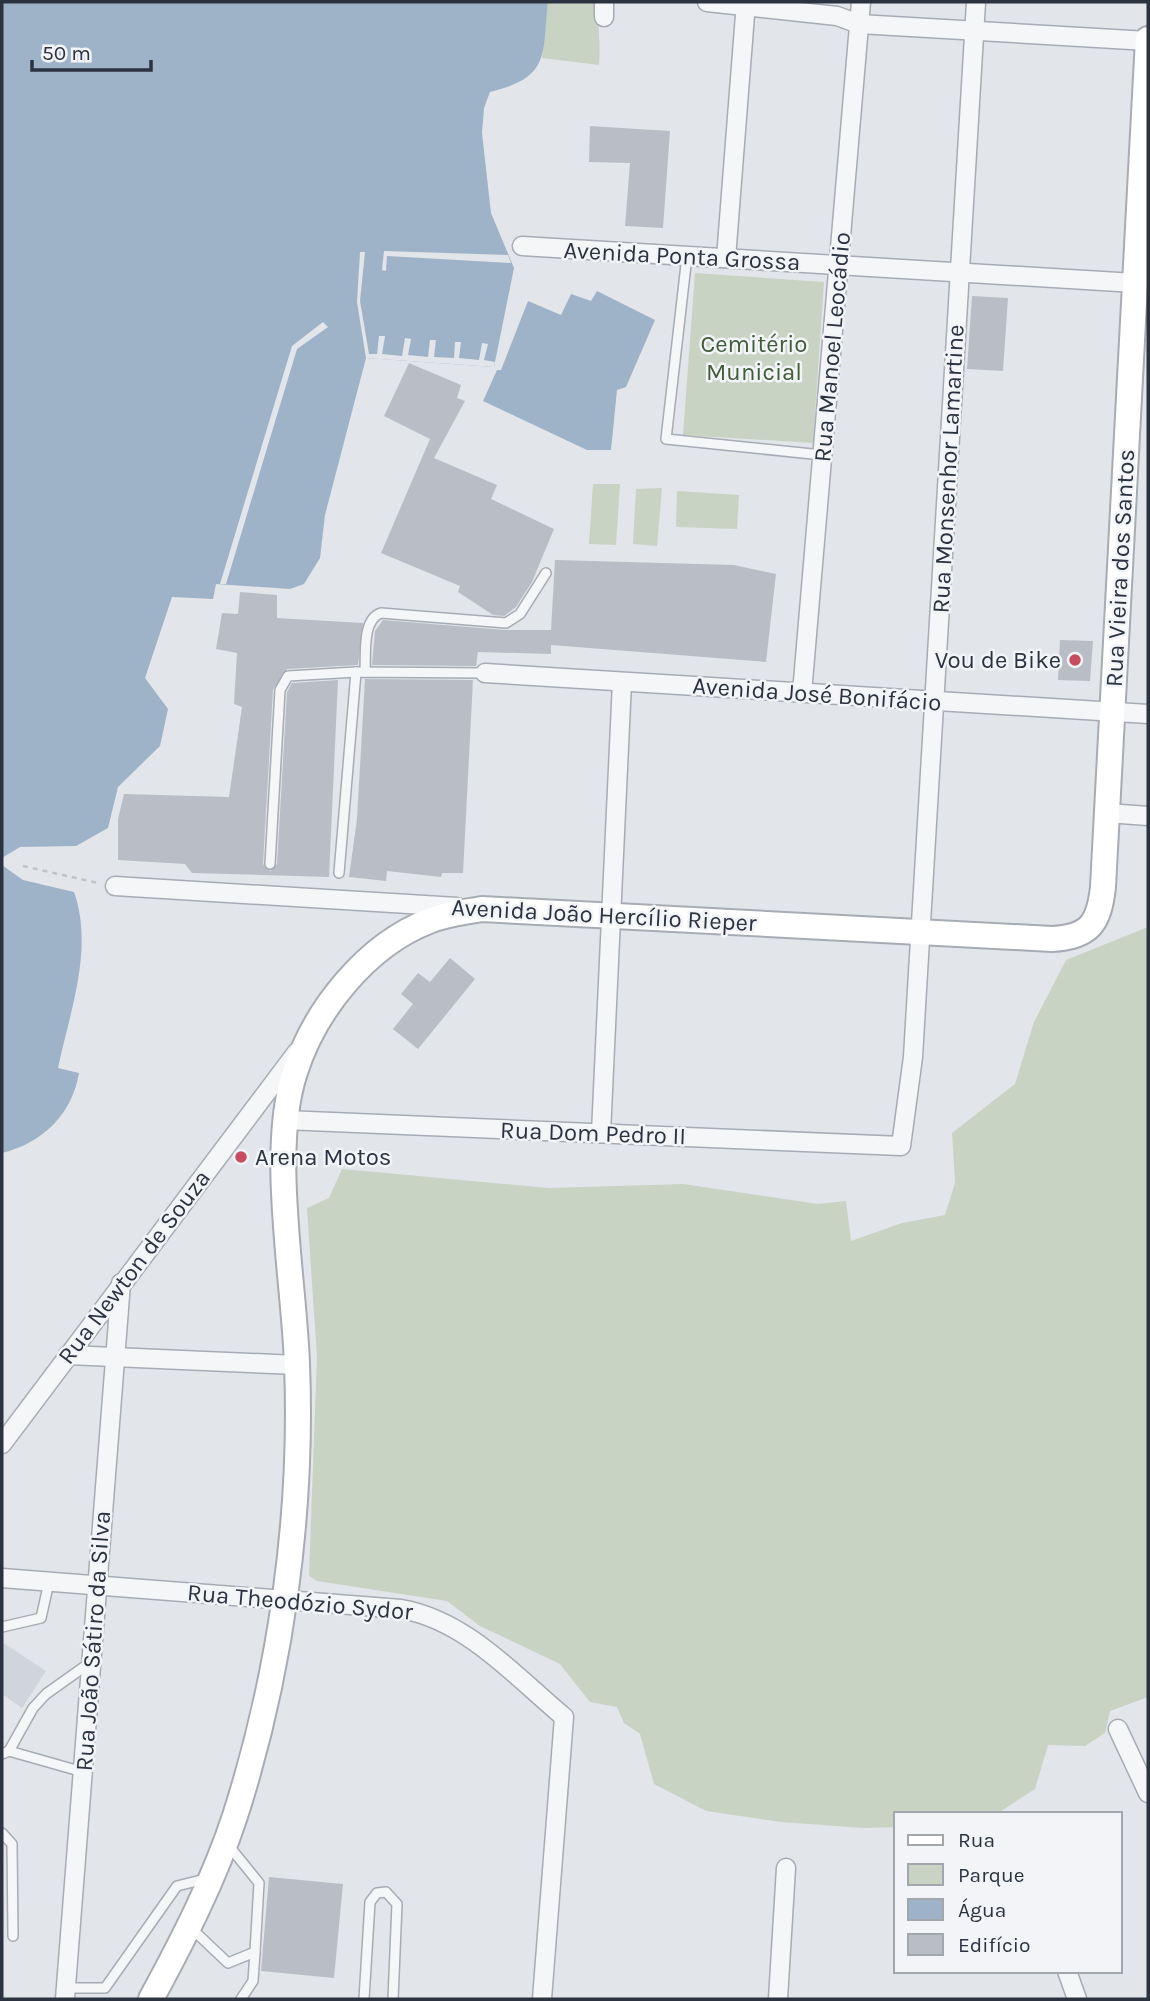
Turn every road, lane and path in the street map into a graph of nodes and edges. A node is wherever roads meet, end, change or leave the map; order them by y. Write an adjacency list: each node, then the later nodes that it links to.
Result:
1 (707, 2): 4 (street)
2 (861, 2): 5 (street, Rua Manoel Leocádio)
3 (976, 2): 6 (street, Rua Monsenhor Lamartine)
4 (746, 4): 5 (street); 10 (street)
5 (859, 24): 6 (street); 11 (street, Rua Manoel Leocádio)
6 (975, 31): 7 (street); 12 (street, Rua Monsenhor Lamartine)
7 (1148, 40): 13 (main road, Rua Vieira dos Santos)
8 (522, 246): 9 (street, Avenida Ponta Grossa)
9 (687, 256): 10 (street, Avenida Ponta Grossa); 14 (lane)
10 (726, 258): 11 (street, Avenida Ponta Grossa)
11 (839, 265): 12 (street, Avenida Ponta Grossa); 14 (street, Rua Manoel Leocádio)
12 (960, 272): 13 (street, Avenida Ponta Grossa); 20 (street, Rua Monsenhor Lamartine)
13 (1135, 283): 21 (main road, Rua Vieira dos Santos)
14 (822, 455): 19 (street, Rua Manoel Leocádio)
15 (546, 573): 16 (lane)
16 (360, 672): 17 (lane); 25 (lane); 27 (lane)
17 (485, 673): 18 (street, Avenida José Bonifácio)
18 (622, 682): 19 (street, Avenida José Bonifácio); 30 (street)
19 (802, 693): 20 (street, Avenida José Bonifácio)
20 (934, 701): 21 (street, Avenida José Bonifácio); 32 (street, Rua Monsenhor Lamartine)
21 (1113, 712): 22 (street, Avenida José Bonifácio); 23 (main road, Rua Vieira dos Santos)
22 (1148, 714)
23 (1107, 813): 24 (street); 31 (main road, Rua Vieira dos Santos)
24 (1148, 816)
25 (270, 864)
26 (23, 866): 28 (path)
27 (340, 873)
28 (115, 886): 29 (street, Avenida João Hercílio Rieper)
29 (482, 909): 30 (main road, Avenida João Hercílio Rieper); 33 (main road, Rua Newton de Souza)
30 (611, 915): 32 (main road, Avenida João Hercílio Rieper); 35 (street)
31 (1090, 926): 32 (main road, Avenida João Hercílio Rieper)
32 (921, 932): 36 (street, Rua Monsenhor Lamartine)
33 (308, 1038): 34 (main road); 37 (street, Rua Newton de Souza)
34 (285, 1121): 35 (street, Rua Dom Pedro II); 40 (main road)
35 (601, 1133): 36 (street, Rua Dom Pedro II)
36 (901, 1146)
37 (121, 1283): 38 (street, Rua Newton de Souza); 39 (street, Rua João Sátiro da Silva)
38 (68, 1355): 39 (street); 41 (street, Rua Newton de Souza)
39 (115, 1357): 40 (street); 44 (street, Rua João Sátiro da Silva)
40 (297, 1365): 45 (main road)
41 (2, 1444)
42 (2, 1578): 43 (street, Rua Theodózio Sydor)
43 (49, 1582): 44 (street, Rua Theodózio Sydor); 46 (lane)
44 (97, 1585): 45 (street, Rua Theodózio Sydor); 47 (street, Rua João Sátiro da Silva)
45 (283, 1600): 53 (main road); 65 (street, Rua Theodózio Sydor)
46 (2, 1627)
47 (91, 1662): 49 (lane); 50 (street, Rua João Sátiro da Silva)
48 (1118, 1729): 51 (street)
49 (5, 1753): 50 (lane)
50 (83, 1772): 60 (street, Rua João Sátiro da Silva)
51 (1148, 1793)
52 (2, 1833): 57 (lane)
53 (224, 1844): 55 (main road); 58 (lane)
54 (786, 1868): 66 (street)
55 (211, 1878): 56 (main road); 60 (lane)
56 (189, 1926): 58 (lane); 61 (main road)
57 (13, 1936)
58 (255, 1952): 62 (lane)
59 (1068, 1973): 67 (street)
60 (65, 1994)
61 (151, 1999)
62 (241, 1999)
63 (364, 1999): 64 (lane)
64 (393, 1999)
65 (542, 1999)
66 (778, 1999)
67 (1077, 1999)

